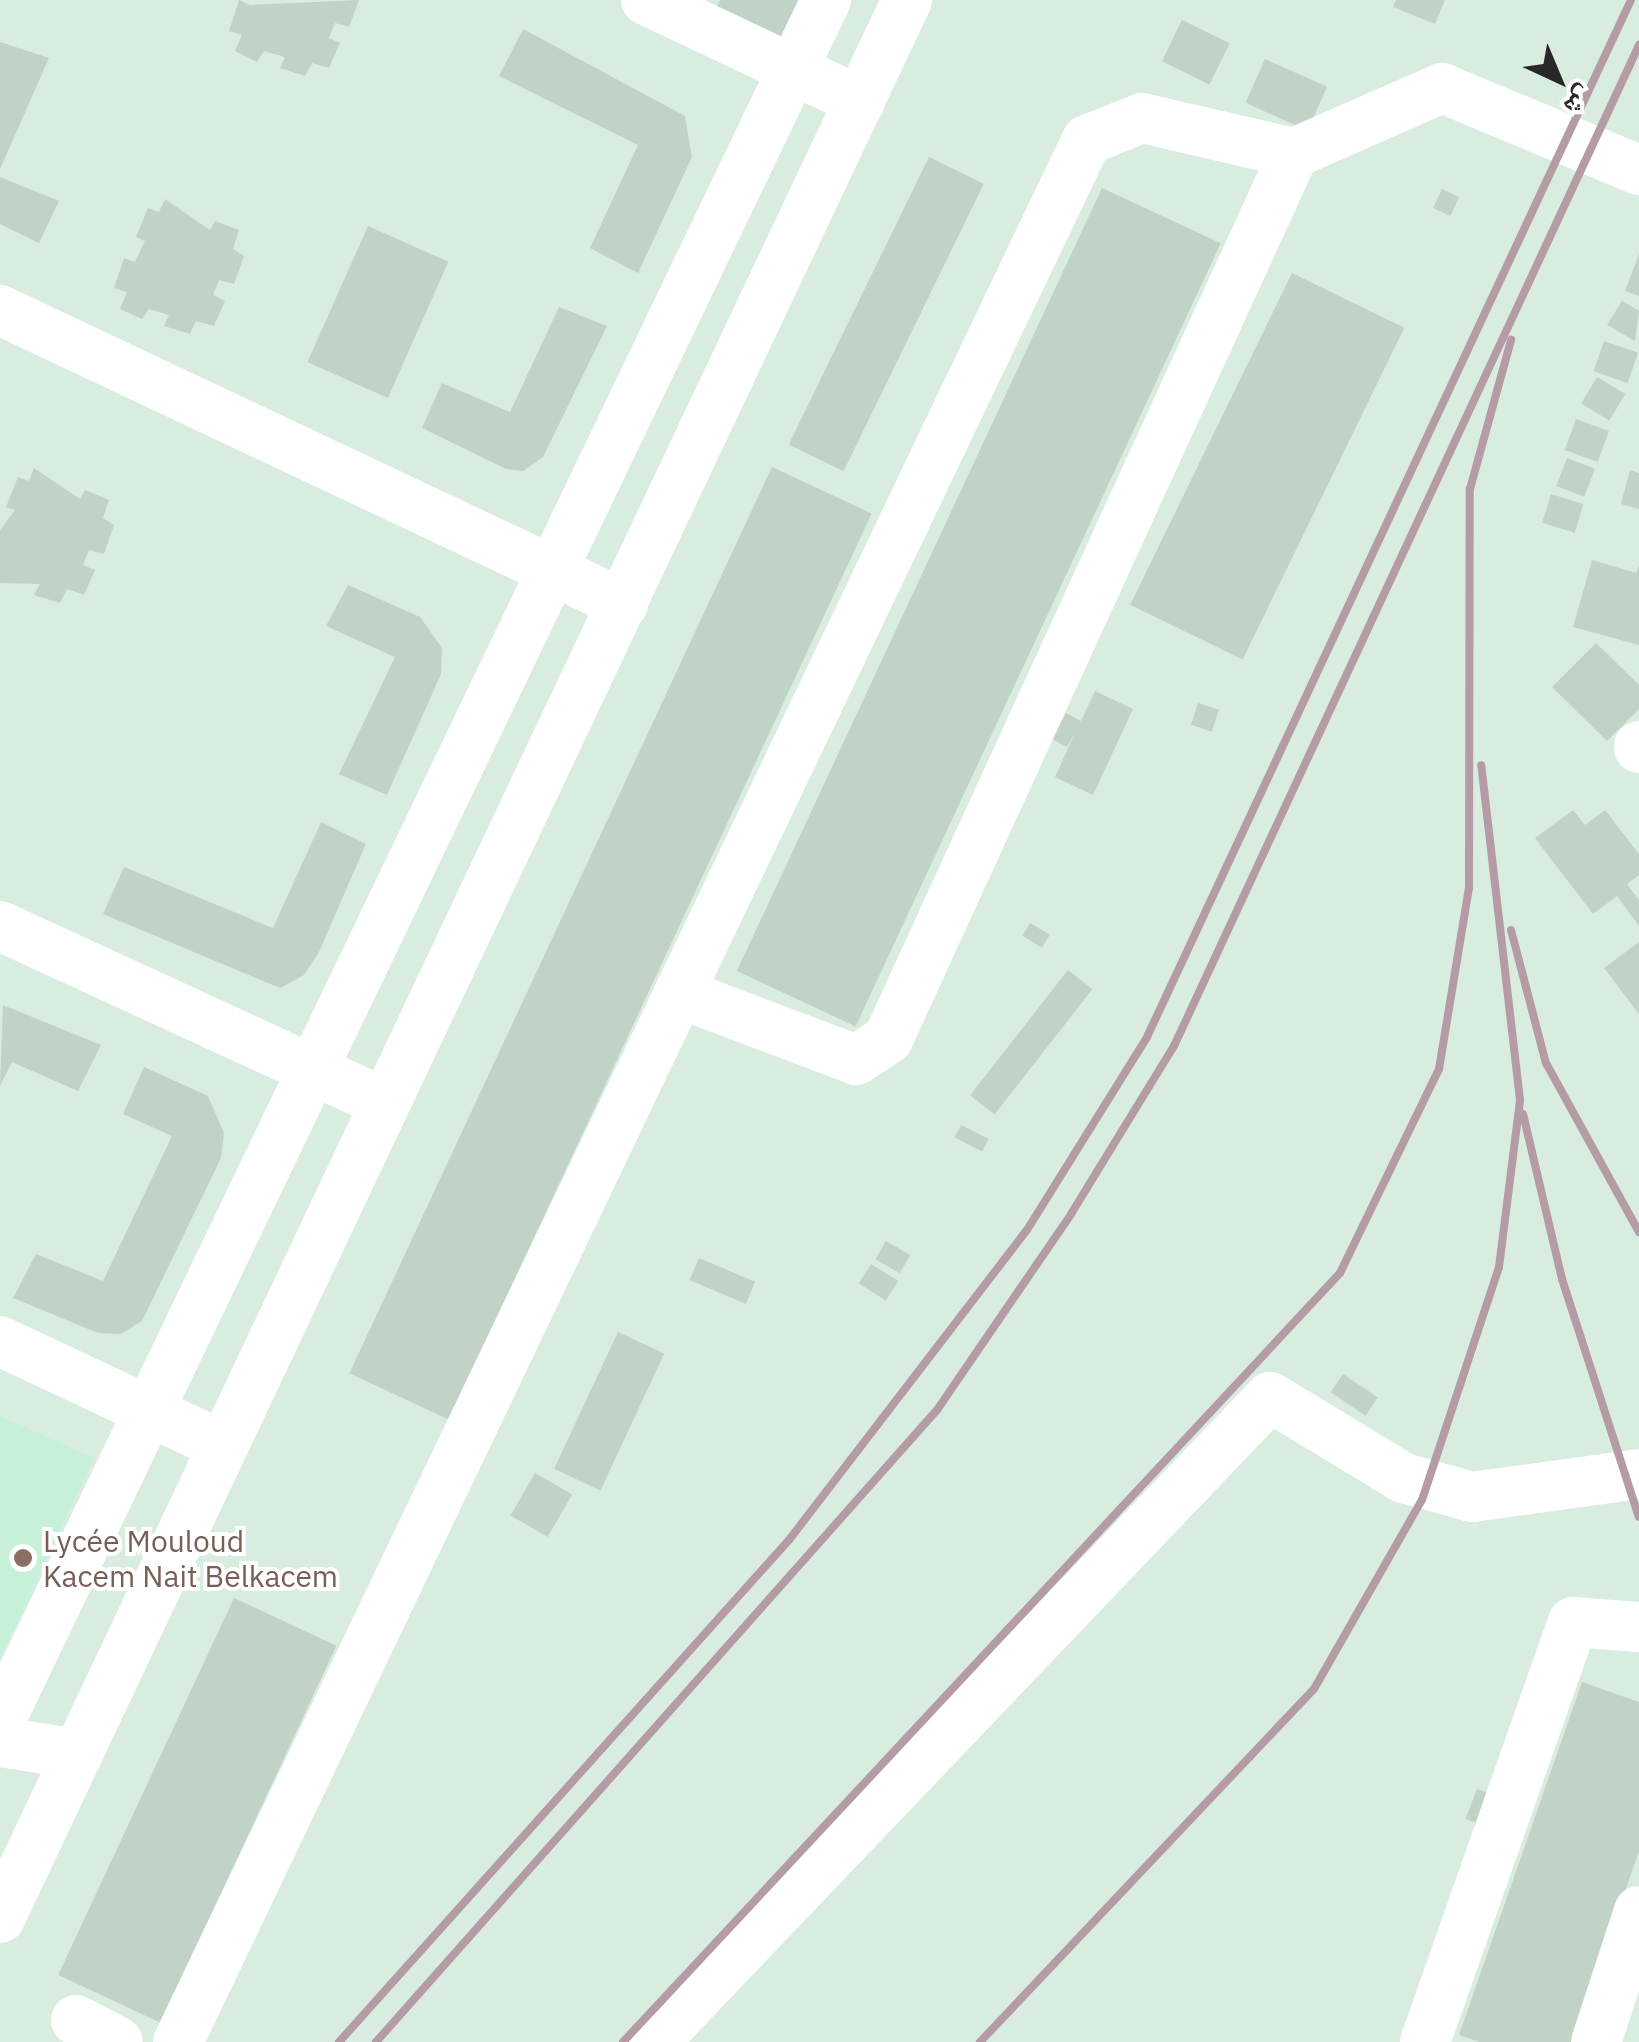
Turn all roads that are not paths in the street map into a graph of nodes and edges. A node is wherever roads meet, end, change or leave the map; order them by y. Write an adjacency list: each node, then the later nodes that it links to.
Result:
1 (646, 0): 4 (street)
2 (826, 0): 4 (street)
3 (907, 0): 5 (street)
4 (793, 69): 5 (street); 9 (street)
5 (860, 101): 10 (street)
6 (1294, 153): 7 (street); 12 (street); 12 (street)
7 (1639, 170)
8 (0, 310): 9 (street)
9 (553, 571): 10 (street); 13 (street)
10 (623, 604): 14 (street)
11 (0, 926): 13 (street)
12 (680, 992): 25 (street)
13 (314, 1070): 14 (street); 16 (street)
14 (384, 1103): 17 (street)
15 (0, 1341): 16 (street)
16 (149, 1411): 17 (street); 20 (street)
17 (221, 1445): 22 (street)
18 (1639, 1474): 26 (street)
19 (1639, 1627): 27 (street)
20 (0, 1721)
21 (0, 1742): 22 (street)
22 (78, 1754): 24 (street)
23 (1639, 1912): 28 (street)
24 (0, 1918)
25 (178, 2042)
26 (654, 2042)
27 (1425, 2042)
28 (1596, 2042)

